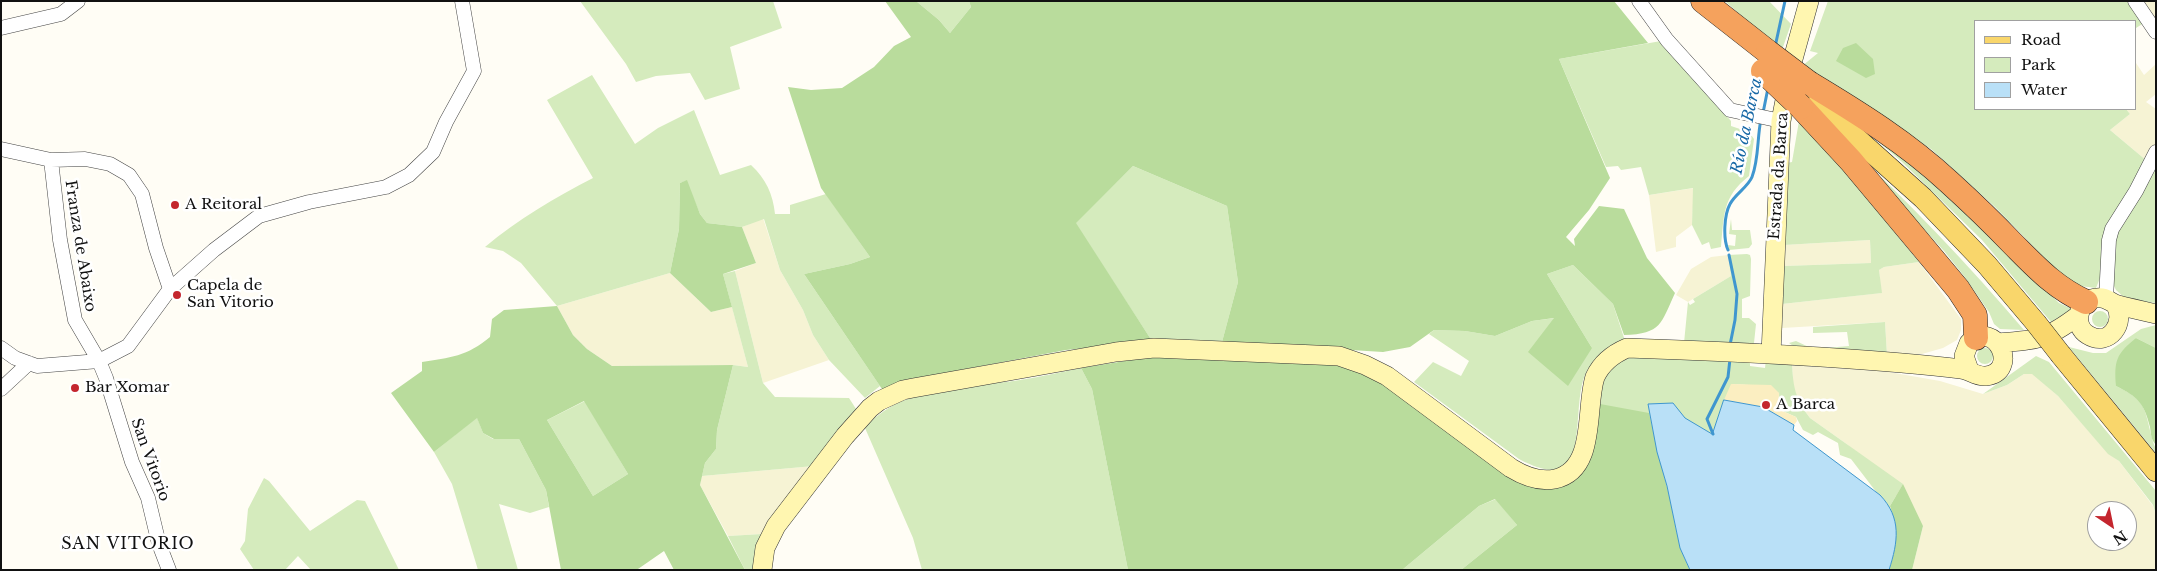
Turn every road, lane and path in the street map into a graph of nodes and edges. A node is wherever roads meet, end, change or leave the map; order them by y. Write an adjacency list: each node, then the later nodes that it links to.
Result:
1 (78, 1): 8 (street)
2 (462, 1): 16 (street)
3 (1639, 1): 12 (street)
4 (1698, 1): 10 (main road)
5 (1703, 1): 10 (highway)
6 (1809, 1): 12 (street, Estrada da Barca)
7 (2135, 1): 9 (street)
8 (1, 28)
9 (2156, 32)
10 (1763, 59): 11 (highway, bridge)
11 (1806, 95): 17 (highway); 20 (main road); 23 (highway)
12 (1781, 121): 25 (street, Estrada da Barca)
13 (1, 149): 15 (street, Franza de Abaixo)
14 (2156, 152): 17 (street)
15 (51, 160): 16 (street, Franza de Abaixo); 26 (street, Franza de Abaixo)
16 (170, 289): 26 (street)
17 (2096, 305): 18 (street); 19 (street); 21 (street); 22 (street)
18 (2156, 315): 19 (street)
19 (2116, 330): 22 (street)
20 (2034, 332): 21 (street); 23 (street); 29 (street); 32 (main road, bridge)
21 (2055, 333): 22 (street)
22 (2085, 334)
23 (1979, 344): 28 (street); 29 (street); 30 (street)
24 (1, 348): 27 (street)
25 (1771, 354): 28 (street); 34 (street)
26 (99, 361): 27 (street); 33 (street, San Vitorio)
27 (29, 363): 31 (street)
28 (1920, 364): 30 (street)
29 (2002, 365): 30 (street)
30 (1969, 370)
31 (1, 389)
32 (2156, 471)
33 (169, 570)
34 (762, 570)

